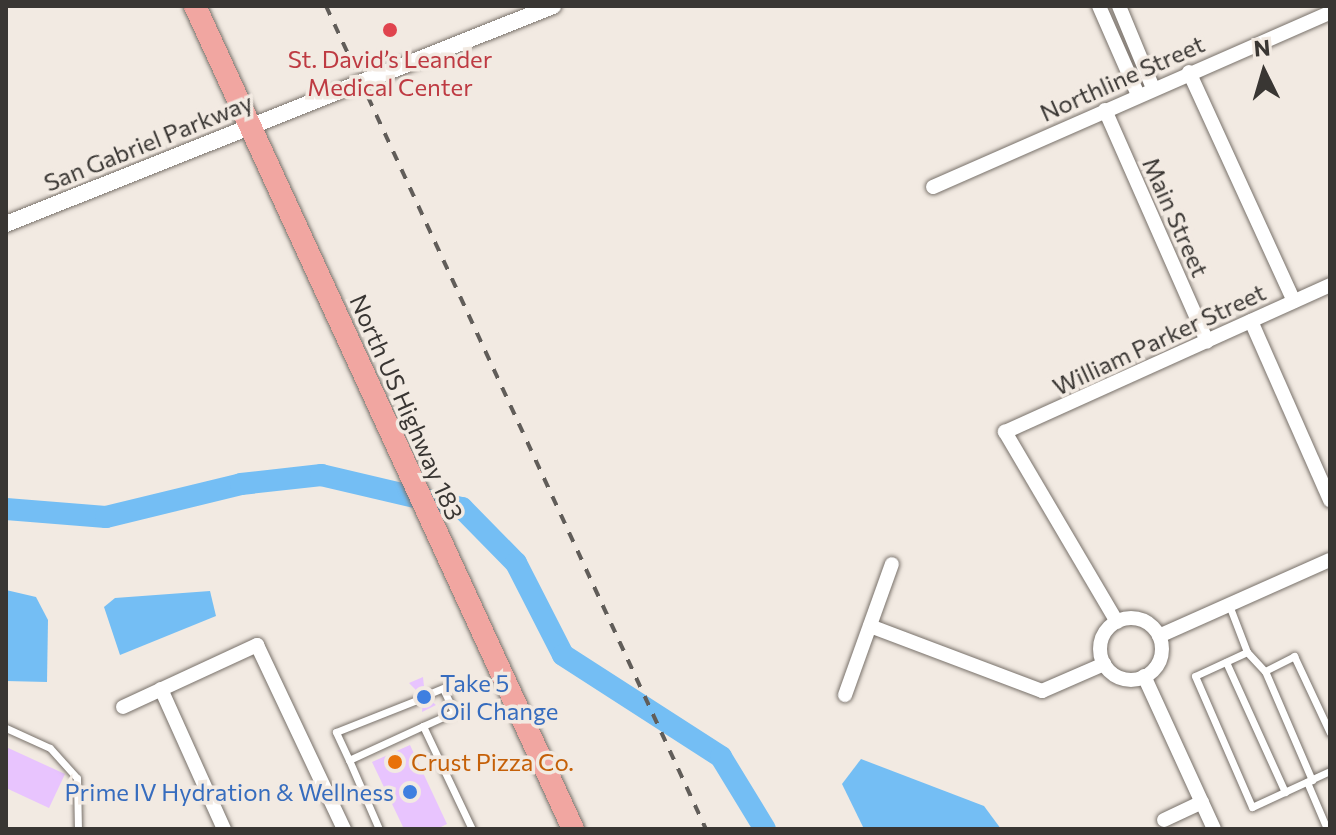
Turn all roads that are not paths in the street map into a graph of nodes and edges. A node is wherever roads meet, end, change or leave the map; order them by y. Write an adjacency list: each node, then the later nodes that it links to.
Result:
1 (195, 6): 12 (main road, North US Highway 183)
2 (553, 6): 7 (street, San Gabriel Parkway)
3 (570, 6): 7 (street, San Gabriel Parkway)
4 (1099, 6): 10 (street)
5 (1119, 6): 9 (street)
6 (1326, 10): 8 (street, Northline Street)
7 (531, 15): 12 (street, San Gabriel Parkway)
8 (1189, 72): 9 (street, Northline Street); 16 (street)
9 (1153, 88): 10 (street, Northline Street)
10 (1138, 95): 11 (street, Northline Street)
11 (1105, 110): 13 (street, Northline Street); 18 (street, Main Street)
12 (252, 127): 14 (street, San Gabriel Parkway); 45 (main road, North US Highway 183)
13 (933, 187)
14 (6, 224)
15 (1330, 285): 16 (street, William Parker Street)
16 (1294, 301): 17 (street, William Parker Street)
17 (1251, 321): 18 (street, William Parker Street); 19 (street)
18 (1207, 341): 23 (street, William Parker Street)
19 (1330, 500)
20 (1330, 560): 22 (street)
21 (892, 564): 24 (street)
22 (1229, 605): 25 (street); 26 (lane)
23 (1117, 622): 25 (street); 28 (street)
24 (870, 626): 28 (street); 33 (street)
25 (1159, 636): 30 (street)
26 (1247, 652): 27 (lane); 29 (lane)
27 (1226, 662): 42 (lane); 42 (lane)
28 (1104, 664): 30 (street)
29 (1265, 671): 38 (lane); 41 (lane)
30 (1144, 676): 43 (street)
31 (161, 689): 35 (street); 47 (street); 48 (street)
32 (431, 693): 36 (lane)
33 (845, 695)
34 (417, 700): 39 (lane)
35 (123, 707)
36 (423, 726): 39 (lane); 50 (lane)
37 (6, 728): 46 (lane)
38 (1330, 733)
39 (349, 760): 49 (lane)
40 (1330, 771): 41 (lane)
41 (1310, 781): 42 (lane); 52 (lane)
42 (1285, 792)
43 (1202, 802): 44 (street); 51 (street)
44 (1164, 820)
45 (570, 828)
46 (78, 829)
47 (224, 829)
48 (344, 829)
49 (379, 829)
50 (472, 829)
51 (1214, 829)
52 (1327, 829)

